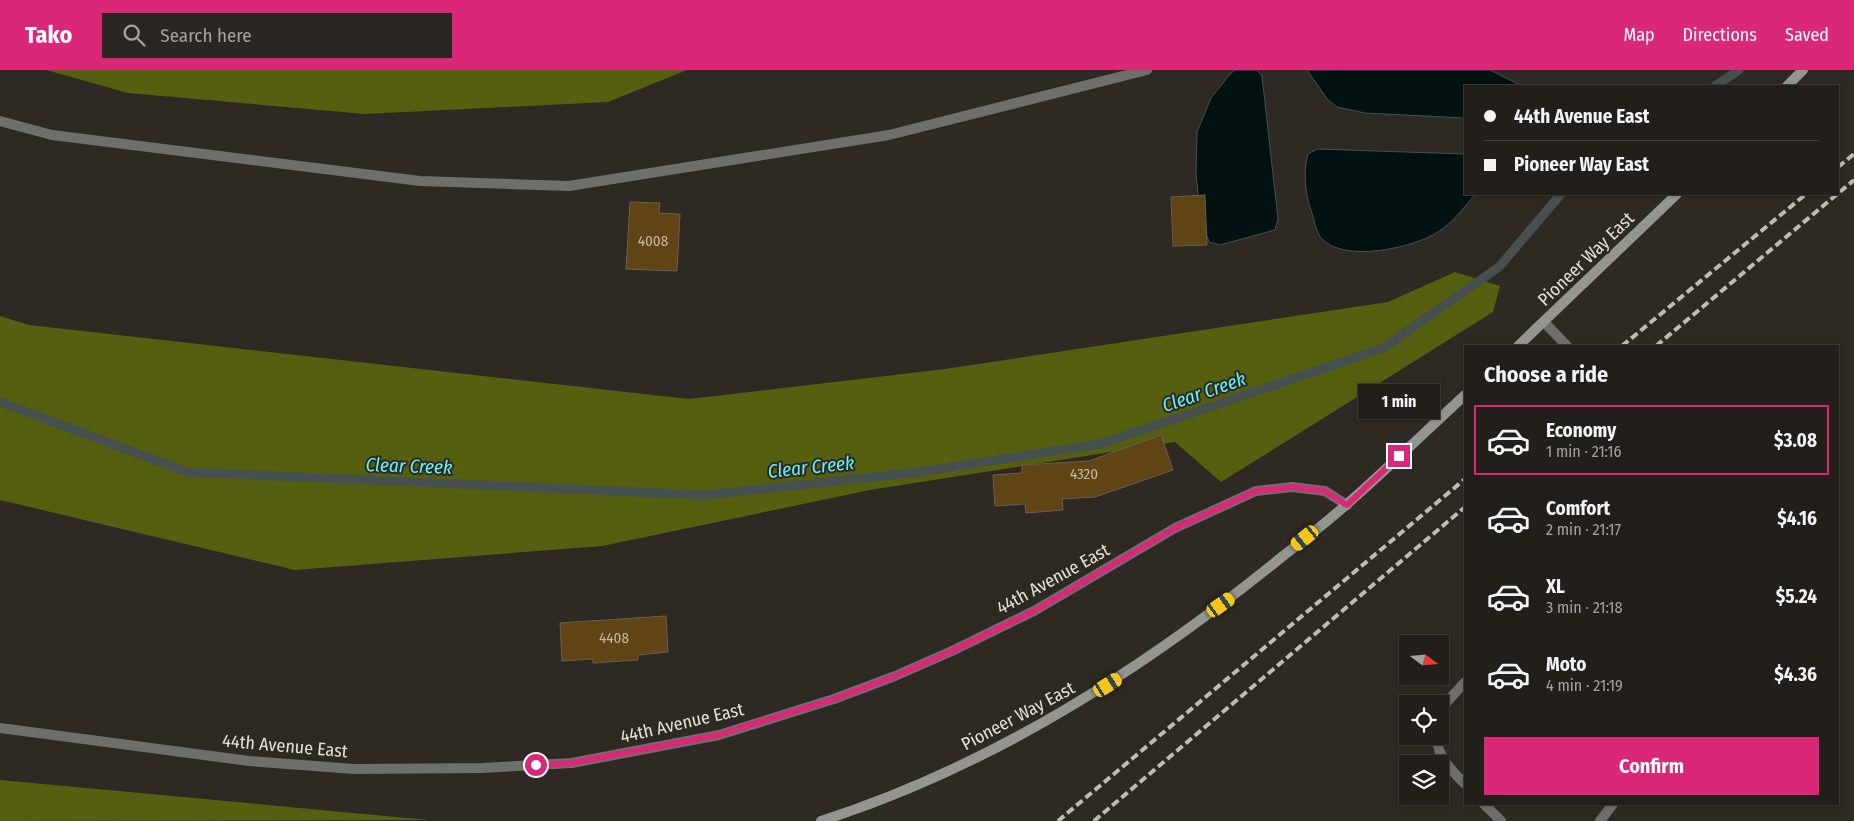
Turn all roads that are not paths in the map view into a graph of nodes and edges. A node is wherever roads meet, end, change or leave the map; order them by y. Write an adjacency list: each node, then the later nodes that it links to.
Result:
1 (1147, 70): 4 (street)
2 (1803, 70): 3 (main road)
3 (1788, 85)
4 (0, 121)
5 (1676, 195): 6 (main road, Pioneer Way East)
6 (1544, 322): 7 (main road, Pioneer Way East); 8 (street)
7 (1519, 345)
8 (1566, 345)
9 (1464, 396): 10 (main road, Pioneer Way East)
10 (1347, 505): 13 (street, 44th Avenue East); 18 (main road, Pioneer Way East)
11 (1464, 683): 12 (street)
12 (1449, 700)
13 (0, 728)
14 (1438, 745): 15 (street)
15 (1464, 783)
16 (1485, 805): 19 (street)
17 (1612, 805): 20 (street)
18 (821, 821)
19 (1501, 821)
20 (1600, 821)

